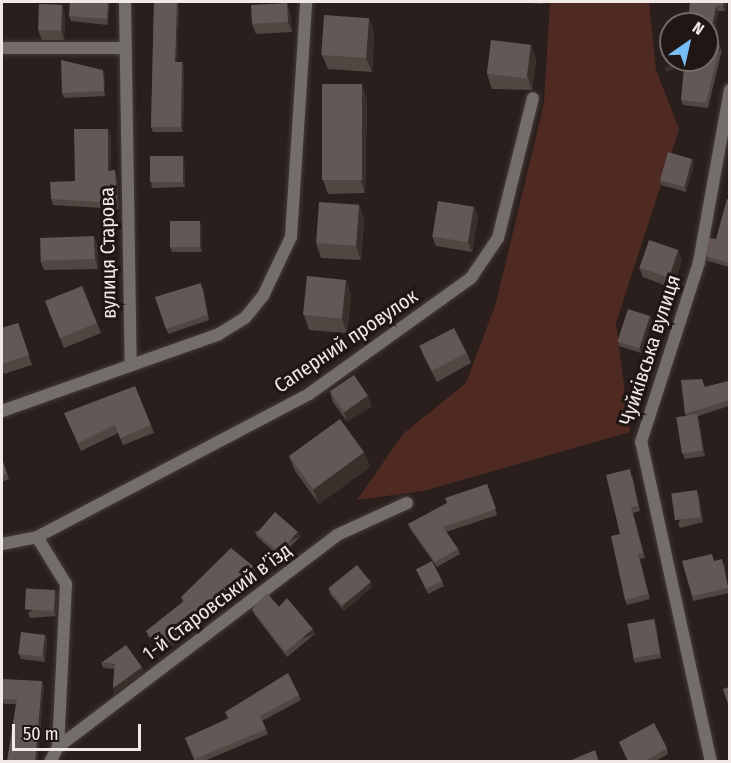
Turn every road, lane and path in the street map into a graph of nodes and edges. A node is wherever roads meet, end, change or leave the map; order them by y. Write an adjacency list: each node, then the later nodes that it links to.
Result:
1 (125, 2): 4 (street, вулиця Старова)
2 (306, 2): 7 (street)
3 (2, 48): 4 (street)
4 (125, 48): 7 (street, вулиця Старова)
5 (729, 90): 14 (street, Чуйківська вулиця)
6 (533, 98): 10 (street, Саперний провулок)
7 (131, 365): 8 (street)
8 (2, 411)
9 (407, 503): 12 (street, 1-й Старовський в’їзд)
10 (37, 537): 11 (street, Саперний провулок); 12 (street)
11 (2, 544)
12 (58, 747): 13 (street)
13 (50, 762)
14 (711, 762)

